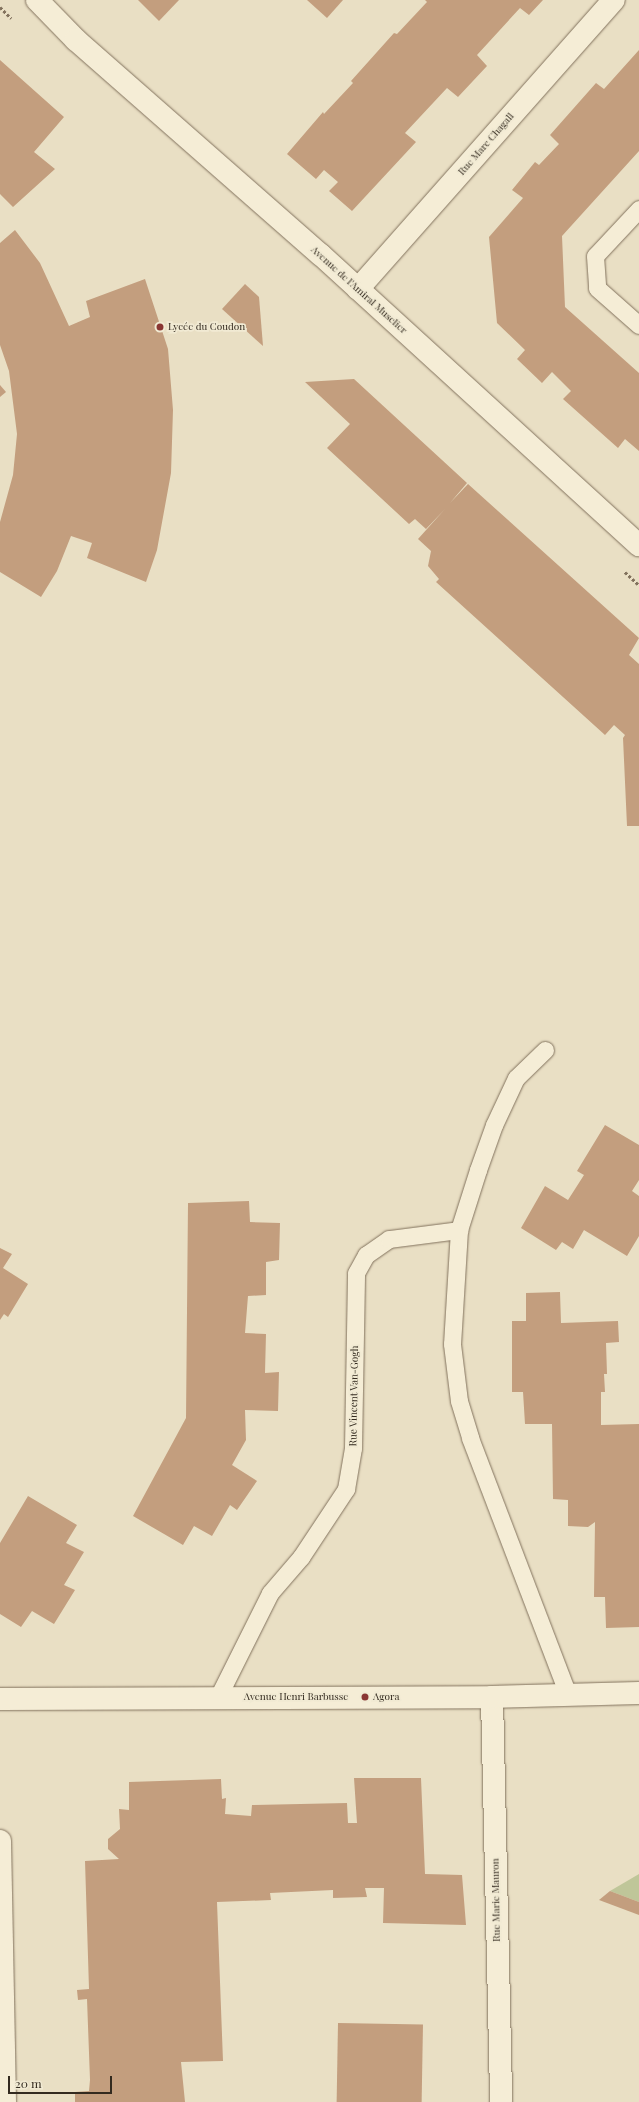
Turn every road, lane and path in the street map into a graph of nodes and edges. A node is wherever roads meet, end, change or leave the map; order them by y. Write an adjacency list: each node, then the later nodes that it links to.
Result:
1 (22, 0): 4 (street, Avenue de l'Amiral Muselier)
2 (37, 0): 4 (street, Avenue de l'Amiral Muselier)
3 (614, 0): 6 (street, Rue Marc Chagall)
4 (76, 40): 6 (street, Avenue de l'Amiral Muselier)
5 (639, 209): 7 (lane)
6 (358, 289): 8 (street, Avenue de l'Amiral Muselier)
7 (639, 325)
8 (639, 545)
9 (544, 1050): 10 (lane)
10 (459, 1230): 12 (lane); 13 (lane, Rue Vincent Van-Gogh)
11 (639, 1693): 12 (street, Avenue Henri Barbusse)
12 (568, 1694): 14 (street, Avenue Henri Barbusse)
13 (218, 1697): 14 (street, Avenue Henri Barbusse); 15 (street, Avenue Henri Barbusse)
14 (492, 1697): 18 (street, Rue Marie Mauron)
15 (0, 1699)
16 (0, 1841): 17 (street)
17 (5, 2102)
18 (501, 2102)

